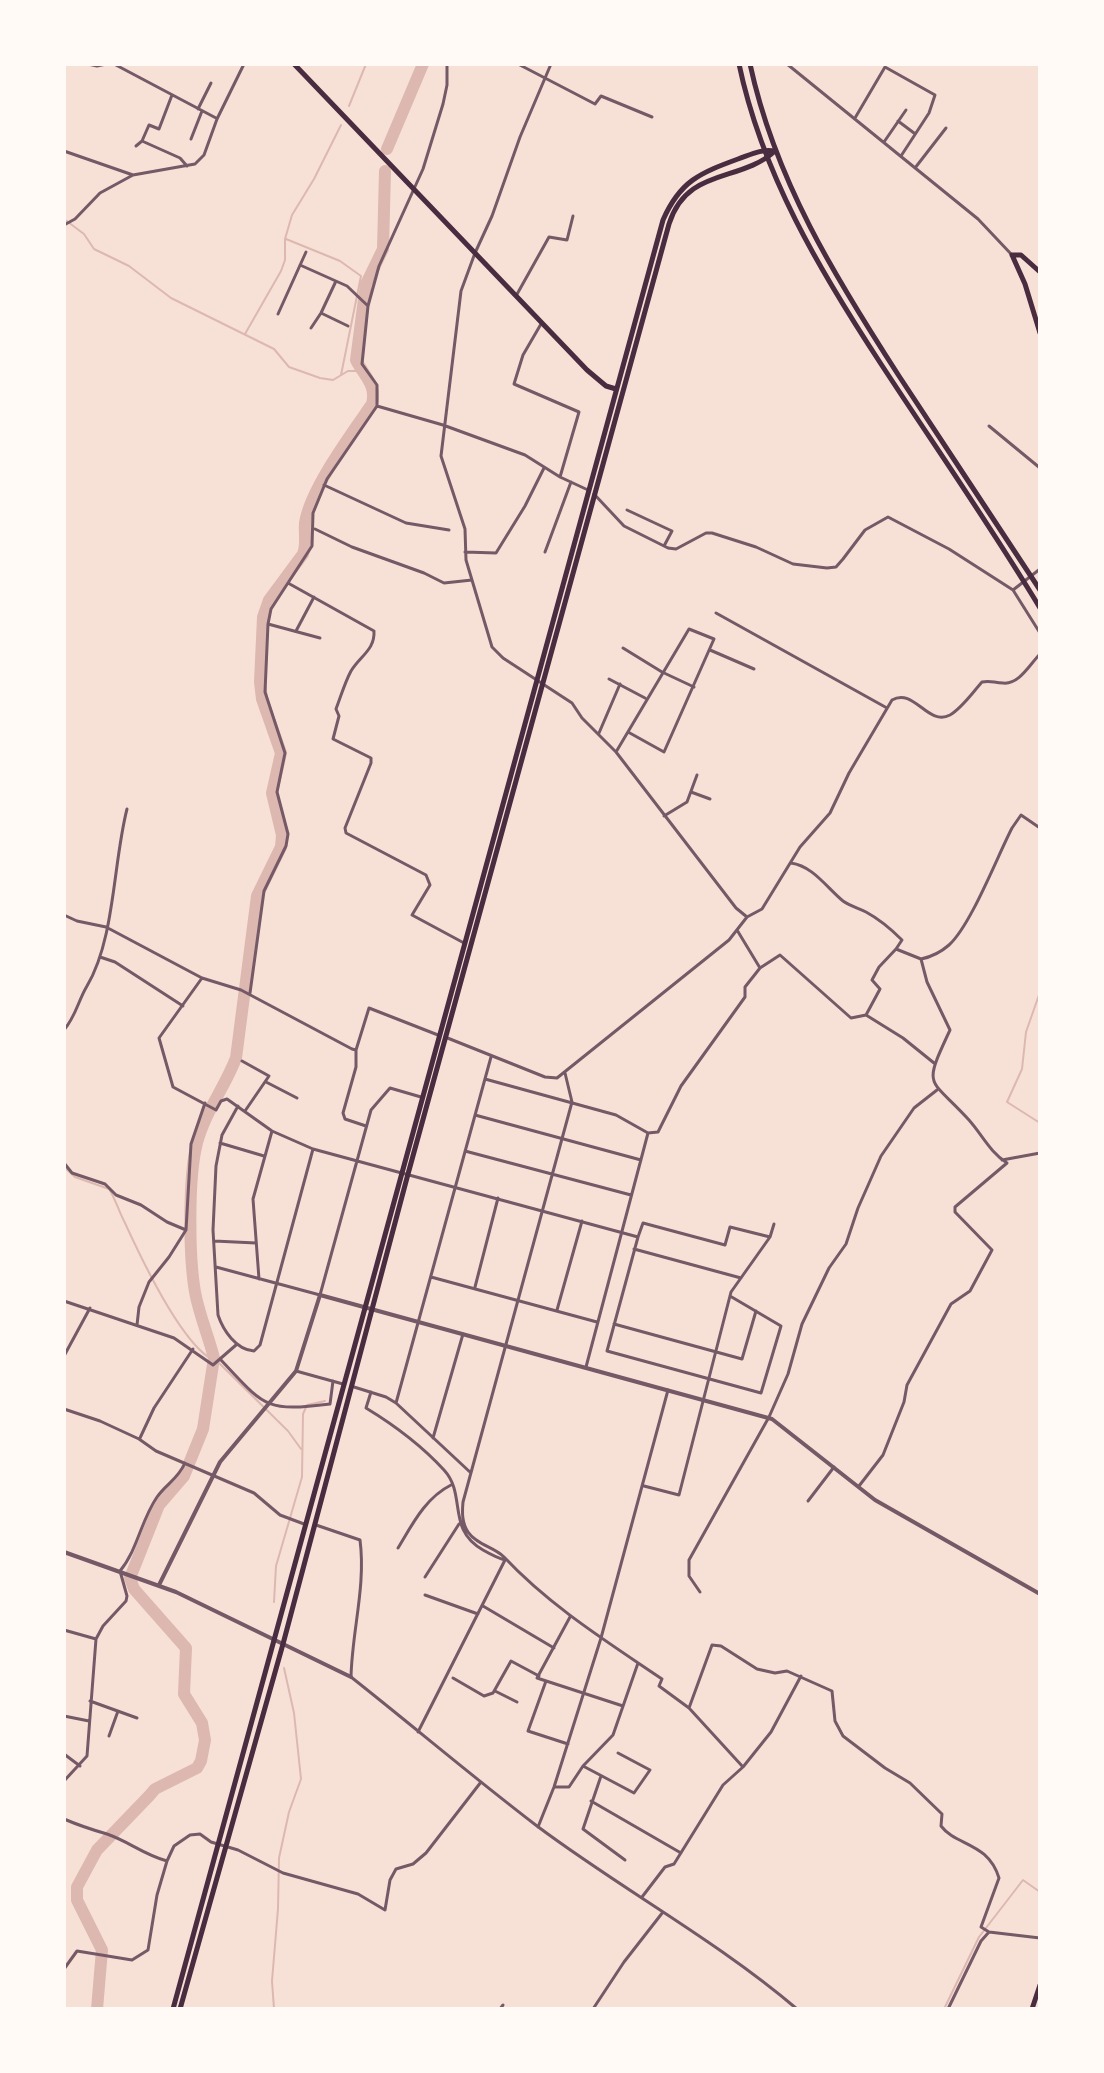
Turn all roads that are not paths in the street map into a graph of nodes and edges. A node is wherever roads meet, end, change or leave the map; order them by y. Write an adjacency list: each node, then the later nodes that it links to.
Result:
1 (88, 64): 2 (street)
2 (106, 64)
3 (114, 64): 14 (street)
4 (244, 64): 19 (street)
5 (294, 64): 35 (main road)
6 (447, 64): 35 (street)
7 (518, 64): 12 (street)
8 (551, 64): 12 (street)
9 (739, 64): 27 (main road)
10 (750, 64): 29 (main road)
11 (787, 64): 18 (street)
12 (546, 78): 17 (street); 39 (street)
13 (211, 83): 15 (street)
14 (172, 95): 15 (street); 24 (street)
15 (200, 110): 19 (street); 23 (street)
16 (906, 110): 20 (street)
17 (652, 117)
18 (855, 118): 22 (street); 25 (street)
19 (217, 119): 32 (street)
20 (898, 121): 22 (street); 25 (street)
21 (946, 128): 33 (street)
22 (915, 134): 30 (street)
23 (191, 139)
24 (142, 141): 26 (street); 32 (street)
25 (884, 142): 30 (street)
26 (136, 146)
27 (763, 149): 29 (main road); 31 (main road); 52 (main road)
28 (64, 151): 34 (street)
29 (775, 151): 31 (main road); 71 (main road)
30 (901, 156): 33 (street)
31 (766, 159): 53 (main road); 73 (main road)
32 (187, 166): 34 (street)
33 (915, 168): 40 (street)
34 (133, 175): 37 (street)
35 (416, 190): 39 (main road); 45 (street)
36 (573, 216): 44 (street)
37 (64, 225)
38 (306, 252): 41 (street)
39 (475, 253): 44 (main road); 55 (street)
40 (1012, 255): 42 (main road); 51 (main road)
41 (300, 265): 43 (street); 47 (street)
42 (1040, 272)
43 (336, 281): 45 (street); 46 (street)
44 (516, 296): 48 (main road)
45 (368, 306): 54 (street)
46 (321, 313): 49 (street); 50 (street)
47 (278, 314)
48 (541, 323): 52 (main road); 59 (street)
49 (348, 326)
50 (311, 328)
51 (1040, 333)
52 (615, 389): 53 (main road); 62 (main road)
53 (623, 392): 63 (main road)
54 (377, 406): 55 (street); 61 (street)
55 (443, 425): 57 (street); 68 (street)
56 (989, 426): 58 (street)
57 (544, 467): 59 (street); 68 (street)
58 (1040, 468)
59 (560, 477): 60 (street)
60 (571, 482): 62 (street); 69 (street)
61 (324, 485): 65 (street); 66 (street)
62 (587, 489): 63 (street); 90 (main road)
63 (596, 496): 67 (street); 91 (main road)
64 (627, 510): 67 (street)
65 (313, 528): 72 (street); 74 (street)
66 (449, 530)
67 (664, 546): 75 (street)
68 (465, 552): 72 (street)
69 (545, 552)
70 (1040, 569): 71 (street)
71 (1031, 576): 73 (street); 76 (main road)
72 (472, 580): 90 (street)
73 (1024, 582): 75 (street); 78 (main road)
74 (288, 583): 77 (street); 80 (street)
75 (1013, 590): 82 (street)
76 (1040, 590)
77 (314, 597): 81 (street); 110 (street)
78 (1040, 608)
79 (716, 613): 95 (street)
80 (268, 624): 81 (street); 116 (street)
81 (296, 631): 83 (street)
82 (1040, 633)
83 (320, 638)
84 (623, 648): 88 (street)
85 (710, 650): 87 (street); 88 (street); 93 (street)
86 (1040, 654): 95 (street)
87 (754, 669)
88 (662, 672): 93 (street); 94 (street)
89 (609, 679): 92 (street)
90 (536, 680): 91 (street); 110 (main road)
91 (544, 684): 97 (street); 121 (main road)
92 (620, 684): 94 (street); 97 (street)
93 (694, 687): 96 (street)
94 (646, 698): 96 (street)
95 (887, 708): 105 (street)
96 (628, 732): 98 (street)
97 (599, 733): 98 (street)
98 (616, 752): 103 (street)
99 (697, 775): 100 (street)
100 (691, 792): 101 (street); 103 (street)
101 (710, 799)
102 (127, 809): 108 (street)
103 (664, 816): 107 (street)
104 (1040, 828): 113 (street)
105 (791, 863): 107 (street); 111 (street)
106 (64, 915): 108 (street)
107 (747, 917): 109 (street)
108 (106, 927): 112 (street); 115 (street)
109 (737, 930): 114 (street); 126 (street)
110 (464, 943): 120 (main road)
111 (896, 949): 113 (street); 118 (street)
112 (100, 957): 117 (street); 119 (street)
113 (921, 959): 125 (street)
114 (760, 968): 118 (street); 139 (street)
115 (202, 978): 116 (street); 117 (street)
116 (248, 994): 122 (street)
117 (184, 1006): 133 (street)
118 (866, 1015): 125 (street)
119 (64, 1030)
120 (439, 1035): 121 (street); 122 (street); 131 (main road)
121 (446, 1038): 123 (street); 151 (main road)
122 (356, 1050): 137 (street)
123 (491, 1057): 126 (street); 127 (street)
124 (242, 1061): 128 (street)
125 (934, 1063): 129 (street)
126 (565, 1073): 132 (street)
127 (485, 1079): 132 (street); 136 (street)
128 (266, 1082): 130 (street); 135 (street)
129 (937, 1090): 148 (street); 204 (street)
130 (297, 1098)
131 (422, 1098): 137 (street); 150 (main road)
132 (572, 1102): 139 (street); 140 (street)
133 (209, 1105): 134 (street); 159 (street)
134 (238, 1106): 135 (street); 141 (street)
135 (245, 1111): 138 (street)
136 (475, 1115): 140 (street); 143 (street)
137 (366, 1126): 146 (street)
138 (272, 1131): 142 (street); 145 (street)
139 (648, 1133): 147 (street)
140 (562, 1139): 147 (street); 152 (street)
141 (220, 1143): 145 (street); 163 (street)
142 (313, 1149): 146 (street); 170 (street)
143 (465, 1151): 152 (street); 153 (street)
144 (1040, 1153): 148 (street)
145 (264, 1156): 164 (street)
146 (356, 1160): 150 (street); 172 (street)
147 (641, 1160): 154 (street)
148 (1002, 1160): 213 (street)
149 (64, 1163): 159 (street)
150 (401, 1172): 151 (street); 177 (main road)
151 (408, 1174): 153 (street); 178 (main road)
152 (553, 1174): 154 (street); 156 (street)
153 (455, 1187): 155 (street); 167 (street)
154 (631, 1195): 160 (street)
155 (498, 1198): 156 (street); 171 (street)
156 (543, 1210): 157 (street); 174 (street)
157 (582, 1221): 160 (street); 179 (street)
158 (774, 1224): 162 (street)
159 (186, 1230): 184 (street)
160 (621, 1232): 161 (street); 182 (street)
161 (638, 1237): 162 (street); 165 (street)
162 (770, 1237): 168 (street)
163 (214, 1241): 164 (street); 166 (street)
164 (256, 1243): 169 (street)
165 (634, 1249): 168 (street); 183 (street)
166 (216, 1267): 169 (street); 186 (street)
167 (431, 1277): 171 (street); 181 (street)
168 (741, 1278): 173 (street)
169 (259, 1279): 170 (street)
170 (277, 1283): 172 (street); 186 (street)
171 (474, 1288): 174 (street)
172 (320, 1295): 177 (street); 193 (street)
173 (730, 1296): 180 (street); 189 (street)
174 (519, 1300): 179 (street); 187 (street)
175 (64, 1301): 176 (street)
176 (90, 1308): 184 (street); 190 (street)
177 (366, 1308): 178 (street); 196 (main road)
178 (373, 1310): 181 (street); 197 (main road)
179 (557, 1311): 182 (street)
180 (756, 1311): 189 (street); 194 (street)
181 (418, 1322): 185 (street); 201 (street)
182 (597, 1322): 192 (street)
183 (614, 1324): 189 (street); 194 (street)
184 (137, 1325): 188 (street)
185 (463, 1334): 187 (street); 205 (street)
186 (237, 1345): 191 (street)
187 (507, 1346): 192 (street); 209 (street)
188 (193, 1349): 191 (street); 206 (street)
189 (715, 1352): 194 (street)
190 (64, 1356)
191 (216, 1363): 202 (street)
192 (586, 1367): 198 (street)
193 (296, 1371): 195 (street); 202 (street)
194 (708, 1379): 200 (street)
195 (333, 1381): 196 (street); 202 (street)
196 (345, 1384): 197 (street); 215 (main road)
197 (353, 1387): 199 (street); 217 (main road)
198 (668, 1390): 200 (street); 212 (street)
199 (371, 1392): 201 (street); 211 (street)
200 (702, 1399): 204 (street); 212 (street)
201 (396, 1403): 205 (street)
202 (266, 1408): 210 (street)
203 (64, 1409): 206 (street)
204 (769, 1417): 208 (street); 224 (street)
205 (433, 1438): 209 (street)
206 (139, 1439): 207 (street)
207 (187, 1464): 210 (street); 221 (street)
208 (834, 1467): 213 (street); 214 (street)
209 (471, 1473): 220 (street)
210 (212, 1475): 215 (street); 223 (street)
211 (451, 1485): 216 (street); 218 (street)
212 (644, 1486): 231 (street)
213 (859, 1487): 225 (street)
214 (808, 1501)
215 (305, 1524): 217 (street); 233 (main road)
216 (459, 1524): 220 (street); 222 (street)
217 (315, 1525): 234 (main road); 239 (street)
218 (398, 1548)
219 (64, 1552): 221 (street)
220 (505, 1560): 227 (street); 229 (street)
221 (123, 1572): 223 (street); 232 (street)
222 (425, 1577)
223 (159, 1585): 233 (street)
224 (700, 1592)
225 (1040, 1594)
226 (425, 1595): 228 (street)
227 (483, 1606): 228 (street); 235 (street)
228 (479, 1614): 252 (street)
229 (570, 1617): 231 (street); 235 (street)
230 (64, 1630): 232 (street)
231 (601, 1638): 236 (street); 243 (street)
232 (96, 1639): 244 (street)
233 (274, 1640): 234 (street); 267 (main road)
234 (283, 1644): 239 (street); 267 (main road)
235 (554, 1648): 237 (street)
236 (638, 1663): 246 (street); 247 (street)
237 (539, 1676): 241 (street); 242 (street)
238 (801, 1676): 247 (street); 259 (street); 273 (street)
239 (351, 1677): 252 (street)
240 (453, 1678): 242 (street)
241 (546, 1681): 243 (street); 254 (street)
242 (495, 1691): 245 (street)
243 (583, 1692): 246 (street); 254 (street)
244 (90, 1701): 248 (street); 251 (street)
245 (517, 1702)
246 (623, 1706): 258 (street)
247 (689, 1708): 259 (street)
248 (118, 1711): 250 (street); 253 (street)
249 (64, 1716): 251 (street)
250 (137, 1718)
251 (89, 1721): 257 (street)
252 (418, 1732): 262 (street)
253 (109, 1736)
254 (568, 1744): 263 (street)
255 (618, 1753): 260 (street)
256 (64, 1754): 257 (street)
257 (80, 1766): 261 (street)
258 (583, 1766): 260 (street); 263 (street)
259 (743, 1767): 268 (street)
260 (601, 1776): 264 (street)
261 (64, 1781)
262 (482, 1781): 266 (street); 267 (street)
263 (554, 1787): 266 (street)
264 (591, 1801): 268 (street); 269 (street)
265 (64, 1819): 270 (street)
266 (538, 1827): 271 (street)
267 (222, 1845): 270 (street); 277 (main road); 278 (main road)
268 (681, 1853): 271 (street)
269 (625, 1860)
270 (167, 1861): 275 (street)
271 (642, 1897): 272 (street)
272 (663, 1912): 279 (street); 280 (street)
273 (989, 1932): 274 (street); 281 (street)
274 (1040, 1938)
275 (64, 1969)
276 (1040, 1985): 282 (main road)
277 (173, 2009)
278 (180, 2009)
279 (593, 2009)
280 (797, 2009)
281 (948, 2009)
282 (1032, 2009)

